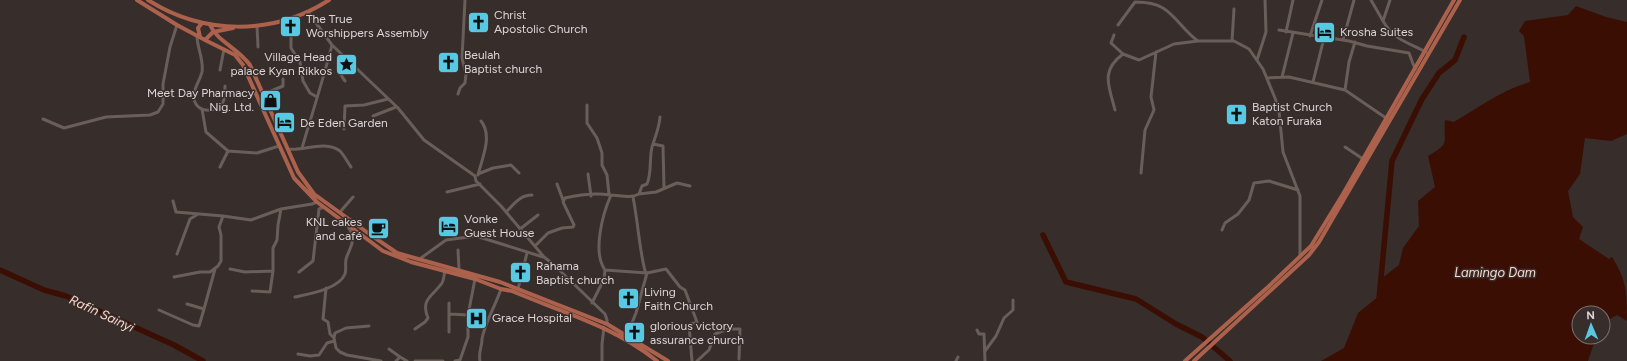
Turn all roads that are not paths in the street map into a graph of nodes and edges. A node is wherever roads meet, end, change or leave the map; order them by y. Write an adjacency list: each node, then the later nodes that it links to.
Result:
1 (137, 0): 20 (main road)
2 (148, 0): 17 (main road)
3 (329, 0): 14 (main road)
4 (464, 0): 58 (street)
5 (1265, 0): 47 (street)
6 (1293, 0): 26 (street)
7 (1322, 0): 30 (street)
8 (1354, 0): 33 (street)
9 (1371, 0): 16 (street)
10 (1390, 0): 16 (street)
11 (1454, 0): 43 (main road)
12 (1460, 0): 43 (main road)
13 (1234, 9): 35 (street)
14 (308, 12): 15 (main road); 39 (street)
15 (291, 19): 21 (main road); 59 (street)
16 (1383, 21): 38 (street)
17 (202, 23): 18 (main road); 29 (main road)
18 (210, 24): 22 (main road); 25 (main road)
19 (1118, 25): 34 (street)
20 (177, 26): 29 (main road); 68 (street)
21 (257, 26): 22 (main road); 40 (street)
22 (235, 27): 23 (main road)
23 (223, 30): 25 (main road); 37 (main road)
24 (1279, 30): 26 (street)
25 (213, 32): 32 (main road); 37 (main road)
26 (1286, 32): 27 (street)
27 (1292, 33): 30 (street); 50 (street)
28 (1114, 35): 45 (street)
29 (199, 36): 32 (main road); 63 (street)
30 (1310, 36): 31 (street)
31 (1324, 38): 33 (street); 54 (street)
32 (205, 40): 41 (main road)
33 (1343, 40): 36 (street)
34 (1198, 41): 35 (street); 42 (street)
35 (1232, 41): 47 (street)
36 (1355, 42): 44 (street); 56 (street)
37 (230, 44): 57 (main road)
38 (1409, 44): 43 (street); 44 (street)
39 (332, 45): 46 (street); 59 (street)
40 (258, 47)
41 (224, 49): 49 (street); 72 (main road)
42 (1156, 52): 45 (street); 81 (street)
43 (1427, 52): 48 (main road); 166 (main road)
44 (1409, 53): 48 (street)
45 (1123, 54): 64 (street)
46 (344, 56): 53 (street); 60 (street)
47 (1257, 60): 52 (street)
48 (1415, 69): 67 (main road)
49 (220, 70)
50 (1282, 77): 52 (street); 54 (street)
51 (282, 78): 57 (street)
52 (1266, 78): 88 (street)
53 (346, 81)
54 (1313, 82): 56 (street)
55 (225, 86): 63 (street)
56 (1344, 90): 67 (street)
57 (264, 94): 75 (main road)
58 (458, 94)
59 (317, 97): 74 (street)
60 (388, 98): 62 (street); 70 (street)
61 (587, 104): 90 (street)
62 (396, 106): 65 (street); 83 (street)
63 (202, 109): 76 (street)
64 (1115, 110)
65 (373, 116)
66 (660, 117): 71 (street)
67 (1386, 118): 77 (main road)
68 (42, 119)
69 (481, 120): 83 (street)
70 (344, 129)
71 (653, 144): 87 (street); 91 (street)
72 (279, 146): 76 (street); 98 (main road)
73 (1345, 147): 77 (street)
74 (302, 148): 75 (street); 79 (street)
75 (288, 150): 101 (main road)
76 (228, 151): 78 (street)
77 (1363, 159): 114 (main road)
78 (220, 167)
79 (351, 167)
80 (519, 173): 83 (street)
81 (1141, 173)
82 (588, 174): 93 (street)
83 (476, 176): 84 (street)
84 (480, 184): 89 (street); 102 (street)
85 (557, 184): 96 (street)
86 (690, 186): 87 (street)
87 (664, 187): 91 (street)
88 (1298, 190): 108 (street); 114 (street)
89 (447, 192)
90 (610, 194): 93 (street); 95 (street); 120 (street)
91 (639, 194): 95 (street)
92 (532, 195): 102 (street)
93 (591, 196): 96 (street)
94 (353, 197): 101 (street)
95 (633, 197): 123 (street)
96 (563, 200): 109 (street)
97 (173, 201): 103 (street)
98 (317, 202): 99 (main road); 100 (street)
99 (324, 208): 106 (main road); 122 (street)
100 (281, 209): 105 (street); 121 (street)
101 (340, 212): 115 (main road)
102 (506, 212): 107 (street)
103 (198, 214): 105 (street); 112 (street)
104 (538, 215): 107 (street)
105 (223, 216): 116 (street)
106 (346, 224): 119 (main road); 126 (street)
107 (520, 229): 109 (street)
108 (1222, 230)
109 (535, 246): 113 (street)
110 (458, 250): 118 (street)
111 (528, 253): 113 (street); 115 (street); 128 (street)
112 (177, 254)
113 (544, 257): 133 (street)
114 (1300, 257): 165 (main road)
115 (421, 258): 118 (main road)
116 (215, 269): 124 (street); 135 (street)
117 (230, 269): 121 (street)
118 (459, 269): 128 (main road)
119 (445, 270): 125 (main road); 141 (street)
120 (605, 270): 123 (street); 133 (street)
121 (272, 271): 129 (street)
122 (299, 272)
123 (647, 273): 144 (street); 162 (street)
124 (174, 277)
125 (475, 279): 127 (main road); 138 (street)
126 (326, 288): 130 (street); 145 (street)
127 (501, 289): 140 (main road); 158 (street)
128 (518, 289): 140 (main road)
129 (252, 291)
130 (295, 297)
131 (1013, 300): 147 (street)
132 (449, 303): 137 (street)
133 (592, 303): 140 (street)
134 (187, 304): 135 (street)
135 (204, 309): 136 (street)
136 (159, 310)
137 (450, 314): 138 (street); 143 (street)
138 (468, 314): 157 (street)
139 (369, 326): 145 (street)
140 (605, 326): 144 (main road); 159 (street); 160 (main road)
141 (415, 329)
142 (977, 330): 147 (street)
143 (449, 332)
144 (627, 335): 161 (main road)
145 (334, 340): 148 (street); 151 (street)
146 (389, 349): 149 (street)
147 (986, 351): 164 (street)
148 (298, 354)
149 (400, 357): 152 (street); 153 (street)
150 (739, 359): 163 (street)
151 (381, 361)
152 (396, 361)
153 (407, 361)
154 (415, 361): 155 (street)
155 (434, 361): 156 (street)
156 (443, 361)
157 (456, 361)
158 (480, 361)
159 (602, 361)
160 (657, 361)
161 (668, 361)
162 (692, 361)
163 (697, 361)
164 (985, 361)
165 (1185, 361)
166 (1194, 361)

